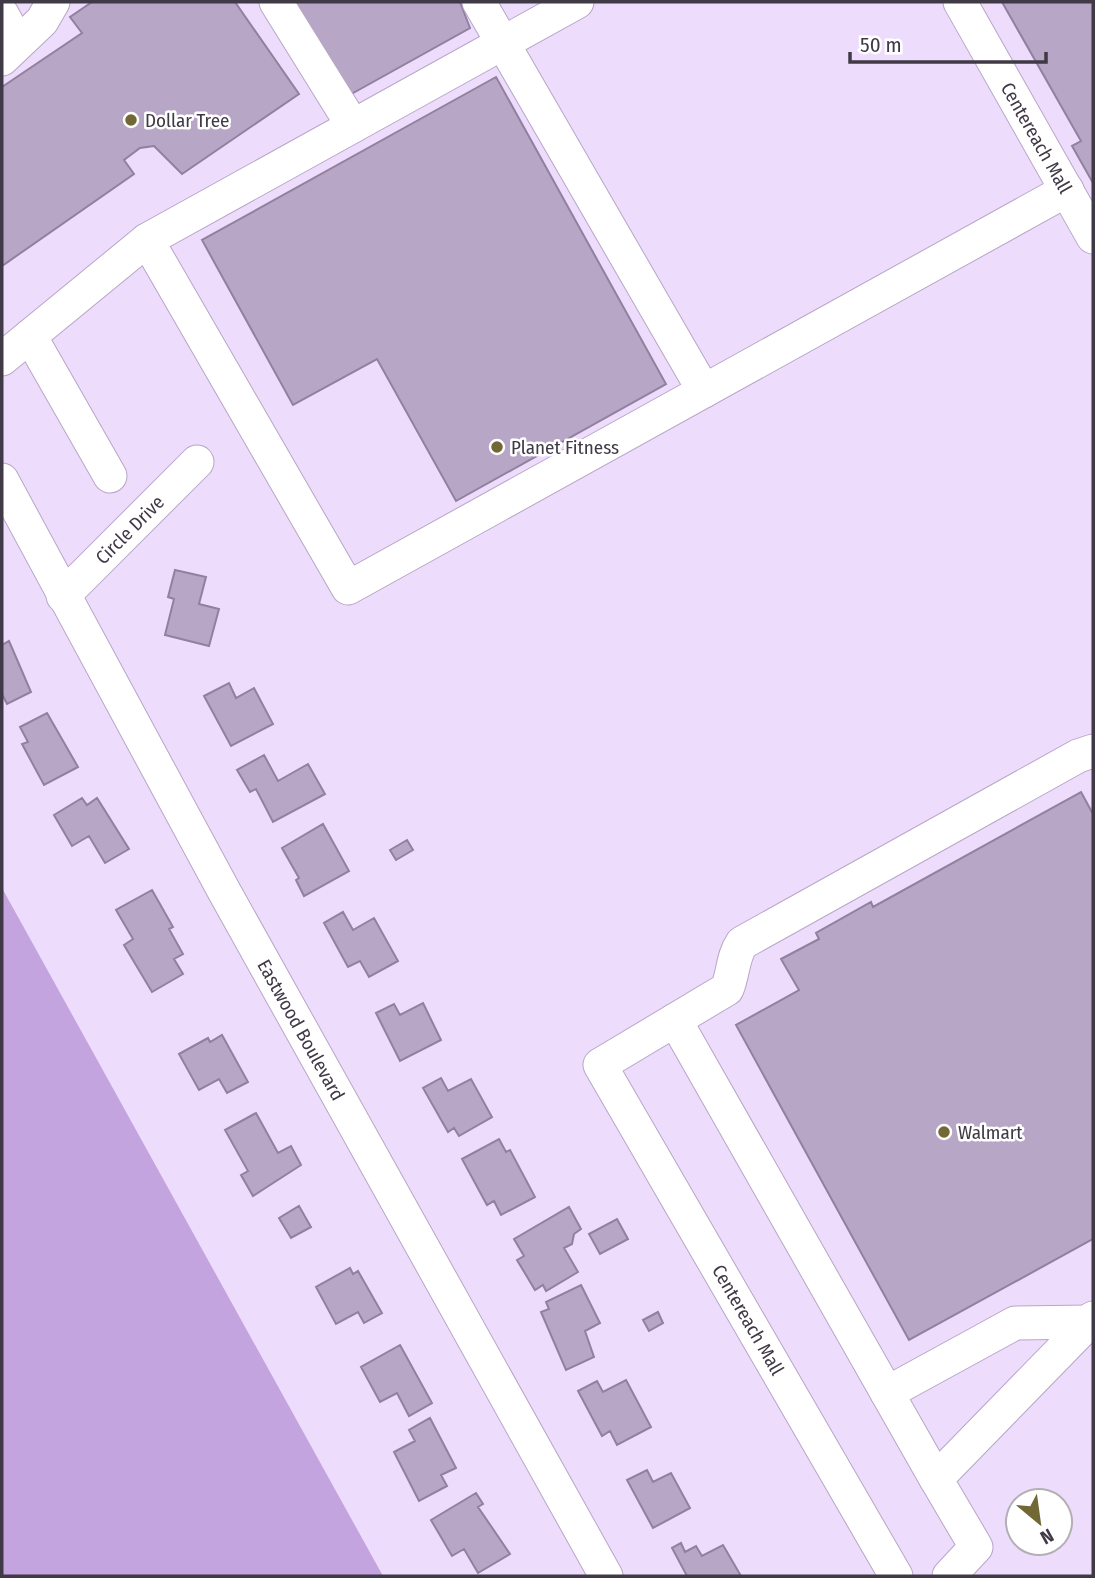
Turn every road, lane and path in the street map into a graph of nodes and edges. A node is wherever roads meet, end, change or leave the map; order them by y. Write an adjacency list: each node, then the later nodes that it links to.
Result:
1 (53, 2): 8 (street)
2 (276, 2): 9 (street)
3 (479, 2): 7 (street)
4 (577, 2): 7 (street)
5 (960, 2): 10 (street, Centereach Mall)
6 (2, 14): 8 (street)
7 (502, 43): 9 (street); 15 (street)
8 (10, 51)
9 (353, 126): 12 (street)
10 (1067, 190): 11 (street, Centereach Mall); 15 (street)
11 (1093, 237)
12 (147, 240): 13 (street); 15 (street)
13 (30, 336): 14 (street); 17 (street)
14 (2, 359)
15 (704, 391)
16 (197, 462): 19 (street, Circle Drive)
17 (110, 476)
18 (2, 480): 19 (street, Eastwood Boulevard)
19 (64, 596): 25 (street, Eastwood Boulevard)
20 (1093, 751): 21 (street)
21 (675, 1020): 23 (street); 26 (street, Centereach Mall)
22 (1091, 1320): 23 (street); 24 (street)
23 (887, 1393): 24 (street)
24 (936, 1479): 27 (street)
25 (606, 1576)
26 (896, 1576)
27 (950, 1576)

